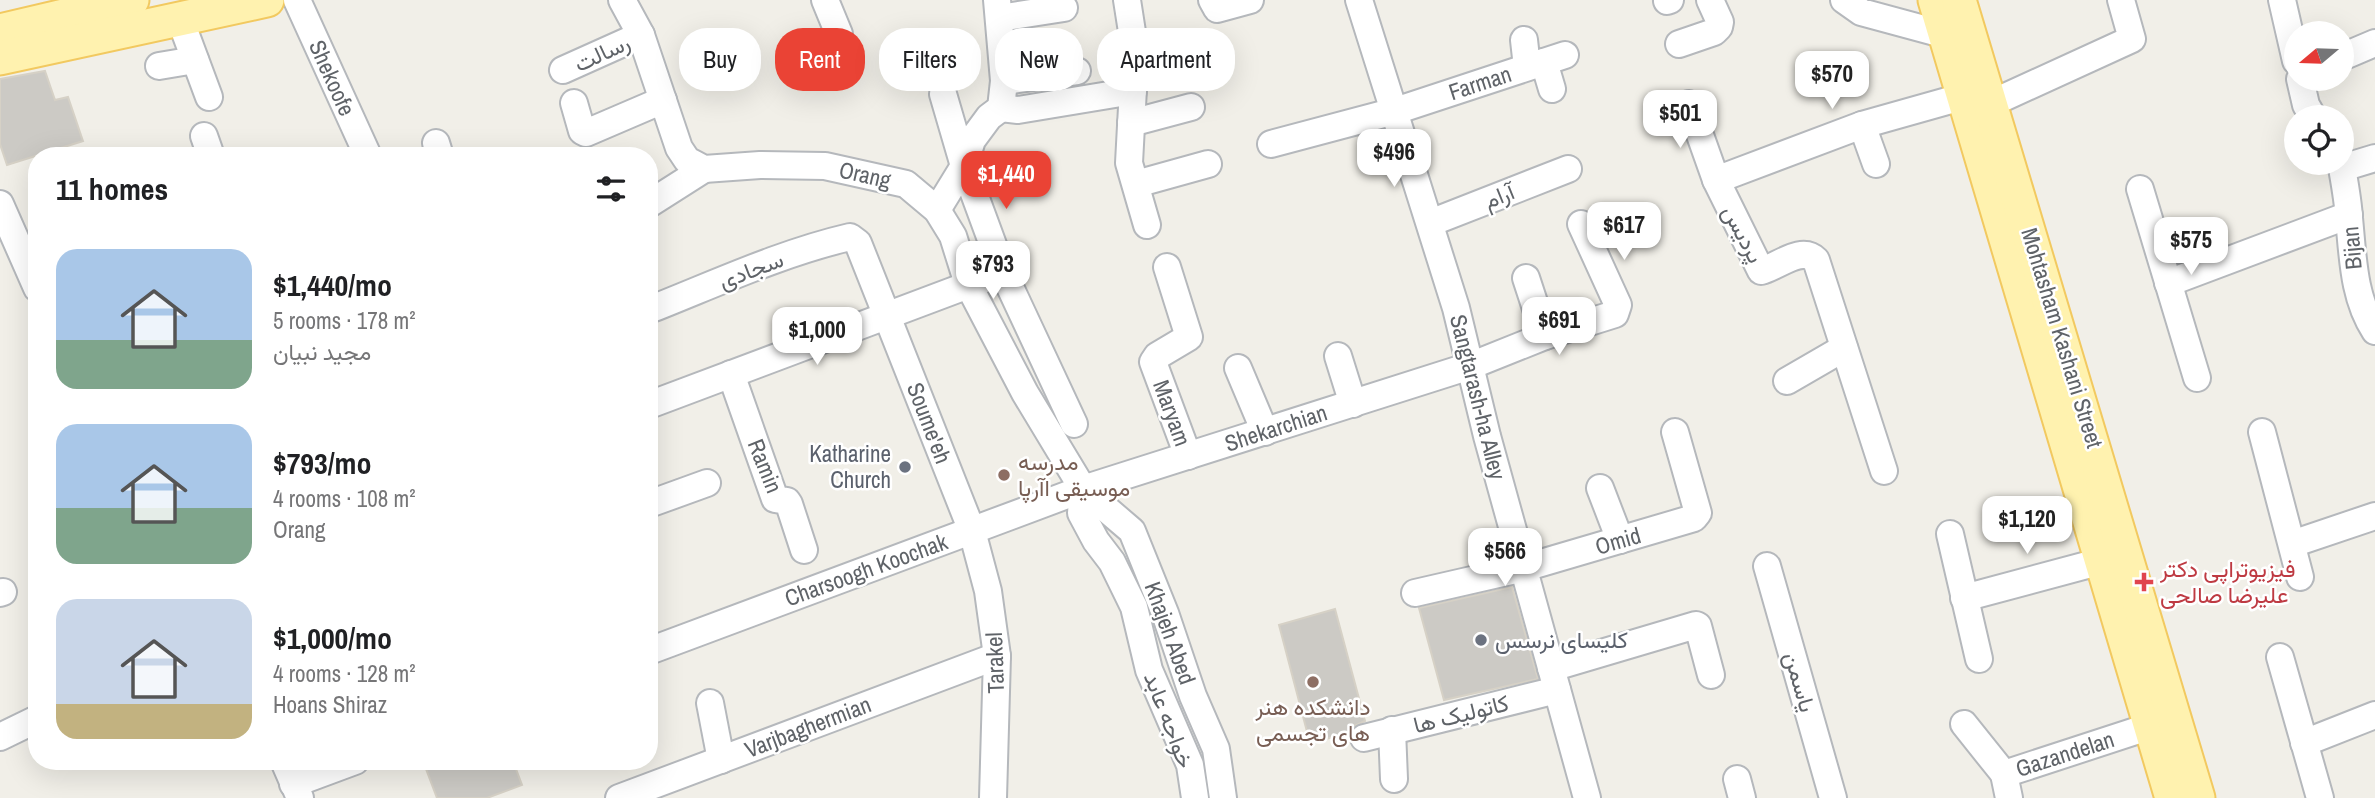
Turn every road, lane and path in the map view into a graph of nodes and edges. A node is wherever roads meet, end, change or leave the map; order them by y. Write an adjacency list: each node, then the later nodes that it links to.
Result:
1 (132, 0): 24 (main road)
2 (267, 0): 16 (main road)
3 (297, 0): 51 (street, Shekoofe)
4 (622, 0): 25 (street)
5 (825, 0): 21 (street)
6 (1127, 0): 23 (street)
7 (1212, 0): 8 (street)
8 (1250, 0)
9 (1359, 0): 47 (street, Sangtarash-ha Alley)
10 (1710, 0): 29 (street)
11 (1844, 0): 26 (street)
12 (1935, 0): 26 (main road, Mohtasham Kashani Street)
13 (1959, 0): 42 (main road, Mohtasham Kashani Street)
14 (2121, 0): 42 (street, پردیس)
15 (2282, 0): 20 (street)
16 (228, 4): 19 (main road)
17 (1064, 8): 18 (street)
18 (998, 9): 22 (street)
19 (180, 19): 31 (main road); 32 (street)
20 (2287, 21)
21 (837, 28)
22 (1000, 28)
23 (1131, 28)
24 (0, 31)
25 (641, 35): 35 (street, رسالت); 41 (street)
26 (1946, 35): 42 (main road, Mohtasham Kashani Street)
27 (1524, 40): 33 (street)
28 (2375, 43): 30 (street)
29 (1679, 44)
30 (2354, 52)
31 (0, 58)
32 (195, 60): 34 (street); 40 (street)
33 (1546, 61): 36 (street); 47 (street, Farman)
34 (159, 66)
35 (563, 70)
36 (1552, 89)
37 (1003, 91): 46 (street)
38 (1133, 91): 46 (street); 48 (street)
39 (943, 94): 56 (street)
40 (209, 97)
41 (663, 100): 43 (street); 57 (street)
42 (1979, 100): 49 (street, پردیس); 59 (main road, Mohtasham Kashani Street)
43 (573, 103)
44 (1689, 104): 61 (street)
45 (1191, 107): 48 (street)
46 (1001, 108): 56 (street)
47 (1395, 111): 50 (street, Farman); 68 (street, Sangtarash-ha Alley)
48 (1130, 123): 62 (street)
49 (1862, 125): 55 (street); 61 (street, پردیس)
50 (1271, 144)
51 (364, 147)
52 (2375, 158): 53 (street)
53 (2354, 162)
54 (1208, 164): 62 (street)
55 (1876, 164)
56 (964, 166): 66 (street); 74 (street)
57 (704, 169): 64 (street); 66 (street, Orang)
58 (1567, 169): 68 (street, آرام)
59 (2000, 171): 106 (main road, Mohtasham Kashani Street); 140 (main road, Mohtasham Kashani Street)
60 (2343, 175): 67 (street, Bijan)
61 (1716, 180): 82 (street, پردیس)
62 (1136, 184): 70 (street)
63 (2140, 189): 76 (street)
64 (658, 198)
65 (0, 204): 72 (street)
66 (937, 210): 77 (street, Orang)
67 (2349, 215): 76 (street); 80 (street, Bijan)
68 (1430, 223): 84 (street, Sangtarash-ha Alley)
69 (1581, 224): 81 (street, Shekarchian)
70 (1147, 225)
71 (855, 239): 78 (street, سجادی); 79 (street, Soume'eh)
72 (28, 265)
73 (1167, 267): 95 (street, Maryam)
74 (1003, 272): 77 (street); 91 (street)
75 (1526, 278): 81 (street)
76 (2168, 283): 87 (street)
77 (968, 284): 79 (street); 99 (street, Orang)
78 (658, 307)
79 (887, 315): 86 (street); 102 (street, Soume'eh)
80 (2375, 331)
81 (1545, 336): 84 (street, Shekarchian)
82 (1844, 348): 88 (street); 96 (street, پردیس)
83 (1338, 356): 90 (street)
84 (1470, 366): 90 (street, Shekarchian); 108 (street, Sangtarash-ha Alley)
85 (1238, 368): 92 (street)
86 (731, 374): 89 (street); 109 (street, Ramin)
87 (2197, 378)
88 (1787, 382)
89 (658, 402)
90 (1353, 404): 92 (street, Shekarchian)
91 (1074, 424)
92 (1265, 432): 95 (street, Shekarchian)
93 (1675, 432): 104 (street, Omid)
94 (2262, 432): 105 (street)
95 (1188, 456): 99 (street, Shekarchian)
96 (1884, 471)
97 (707, 483): 100 (street)
98 (1600, 488): 104 (street)
99 (1083, 489): 102 (street, Charsoogh Koochak); 135 (street, خواجه عابد); 136 (street, Khajeh Abed)
100 (658, 501)
101 (2375, 516): 105 (street)
102 (972, 531): 109 (street, Charsoogh Koochak); 114 (street, Tarakel)
103 (1950, 534): 112 (street)
104 (1620, 540): 108 (street, Omid)
105 (2292, 544): 110 (street)
106 (2102, 561): 112 (street); 123 (main road, Mohtasham Kashani Street)
107 (1767, 566): 138 (street, یاسمن)
108 (1524, 568): 111 (street, Omid); 118 (street, Sangtarash-ha Alley)
109 (810, 570): 113 (street, Charsoogh Koochak)
110 (2300, 577)
111 (1415, 593)
112 (1964, 598): 116 (street)
113 (658, 646)
114 (997, 656): 128 (street, Varjbaghermian); 134 (street, Tarakel)
115 (2280, 657): 127 (street)
116 (1979, 659)
117 (1711, 675): 118 (street, کاتولیک ها)
118 (1554, 679): 124 (street, کاتولیک ها); 137 (street, Sangtarash-ha Alley)
119 (710, 703): 128 (street)
120 (2375, 715): 127 (street)
121 (28, 722): 125 (street)
122 (1964, 724): 132 (street)
123 (2151, 726): 132 (street, Gazandelan); 139 (main road, Mohtasham Kashani Street)
124 (1392, 730): 126 (street, کاتولیک ها); 130 (street)
125 (1, 733)
126 (1364, 737)
127 (2304, 743): 141 (street)
128 (721, 760): 133 (street, Varjbaghermian)
129 (327, 770): 131 (street)
130 (1394, 779)
131 (292, 781)
132 (2006, 786)
133 (623, 797)
134 (993, 798)
135 (1195, 798)
136 (1223, 798)
137 (1587, 798)
138 (1833, 798)
139 (2172, 798)
140 (2198, 798)
141 (2319, 798)

